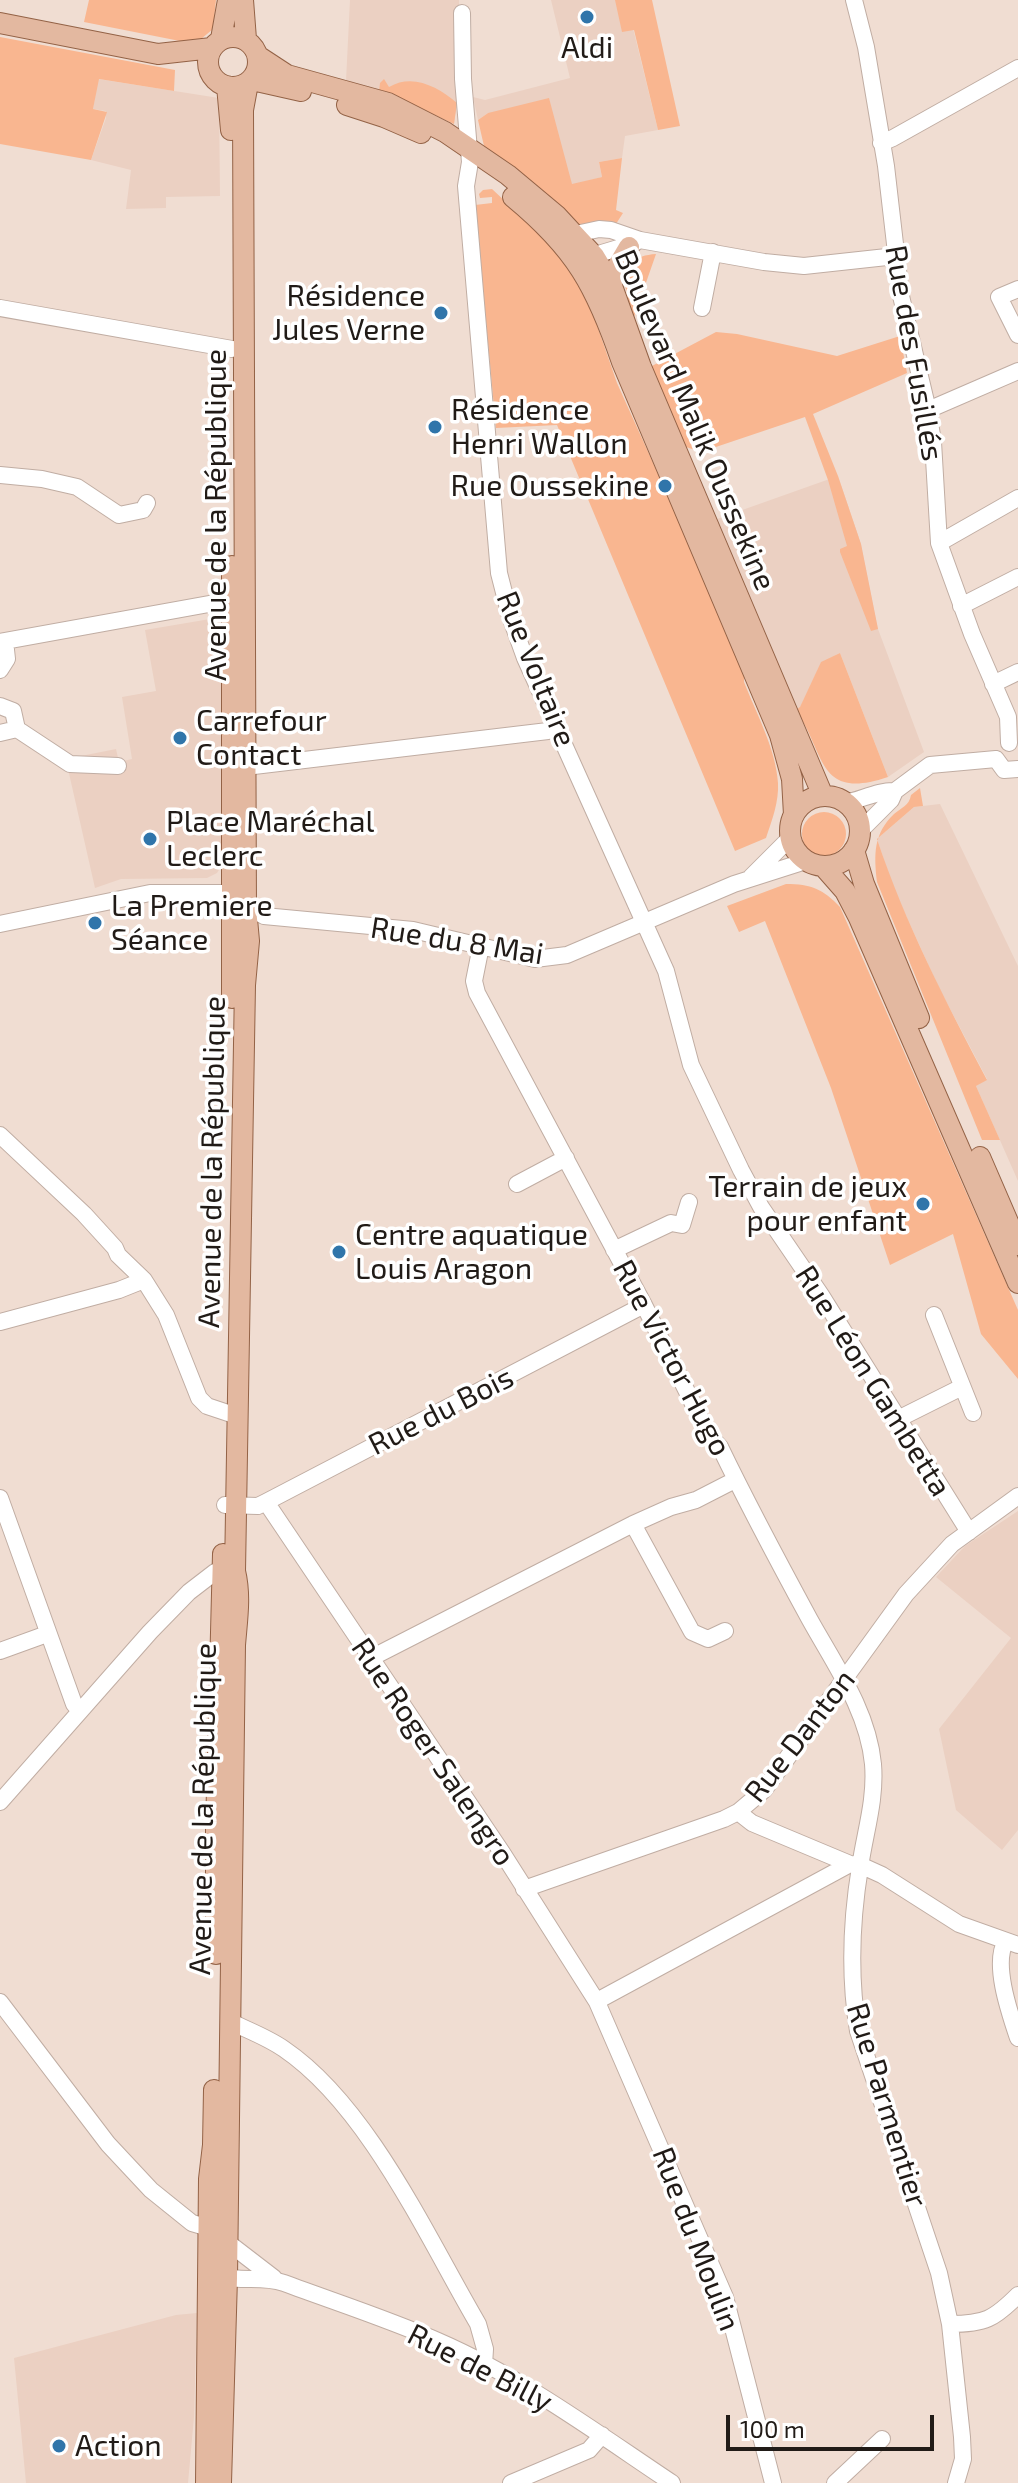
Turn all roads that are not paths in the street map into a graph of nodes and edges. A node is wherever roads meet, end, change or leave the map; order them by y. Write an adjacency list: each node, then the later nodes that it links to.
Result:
1 (228, 0): 6 (main road)
2 (243, 0): 7 (main road)
3 (854, 0): 11 (street, Rue des Fusillés)
4 (462, 13): 12 (street, Rue Voltaire)
5 (0, 23): 8 (main road)
6 (216, 44): 7 (main road); 8 (main road); 10 (main road)
7 (252, 48): 10 (main road); 12 (main road, Boulevard Malik Oussekine)
8 (158, 54): 10 (main road, Boulevard Malik Oussekine)
9 (1018, 68): 11 (street)
10 (234, 81): 12 (main road, Boulevard Malik Oussekine); 23 (main road, Avenue de la République); 31 (main road, Avenue de la République)
11 (881, 143): 16 (street, Rue des Fusillés)
12 (470, 155): 13 (main road, Boulevard Malik Oussekine); 17 (main road, Boulevard Malik Oussekine); 38 (street, Rue Voltaire)
13 (576, 234): 14 (street); 17 (main road, Boulevard Malik Oussekine)
14 (634, 244): 15 (street); 17 (street); 18 (main road)
15 (713, 252): 16 (street); 21 (street)
16 (896, 256): 25 (street, Rue des Fusillés)
17 (585, 258): 18 (main road, Boulevard Malik Oussekine); 48 (main road, Boulevard Malik Oussekine)
18 (612, 286): 46 (main road, Boulevard Malik Oussekine)
19 (1018, 289): 22 (street)
20 (0, 308): 23 (street)
21 (702, 308)
22 (1018, 335)
23 (232, 349): 31 (main road, Avenue de la République)
24 (1018, 371): 25 (street)
25 (928, 410): 29 (street, Rue des Fusillés)
26 (0, 475): 28 (street)
27 (1018, 498): 29 (street)
28 (147, 503)
29 (939, 543): 32 (street, Rue des Fusillés)
30 (1018, 577): 32 (street)
31 (239, 601): 33 (street); 43 (main road, Avenue de la République)
32 (961, 606): 36 (street, Rue des Fusillés)
33 (2, 641): 34 (street)
34 (0, 670)
35 (1018, 672): 36 (street)
36 (993, 684): 41 (street, Rue des Fusillés)
37 (0, 706): 39 (street)
38 (557, 728): 43 (street); 54 (street, Rue Voltaire)
39 (17, 729): 40 (street); 42 (street)
40 (0, 733)
41 (1014, 744): 44 (street)
42 (118, 766)
43 (240, 768): 53 (main road, Avenue de la République)
44 (1010, 770): 45 (street)
45 (895, 791): 47 (street); 50 (street)
46 (823, 796): 47 (main road); 48 (main road)
47 (845, 803): 50 (main road)
48 (794, 815): 49 (main road)
49 (790, 838): 51 (main road); 52 (street, Rue du 8 Mai)
50 (857, 841): 51 (main road); 61 (main road)
51 (814, 864): 52 (street, Rue du 8 Mai); 64 (main road)
52 (750, 878): 54 (street, Rue du 8 Mai)
53 (240, 903): 55 (street, Rue du 8 Mai); 56 (street, Rue du 8 Mai); 70 (main road, Avenue de la République)
54 (644, 923): 56 (street, Rue du 8 Mai); 71 (street, Rue Léon Gambetta)
55 (0, 924)
56 (481, 946): 58 (street, Rue Victor Hugo)
57 (0, 1135): 63 (street)
58 (566, 1158): 59 (street); 62 (street, Rue Victor Hugo)
59 (517, 1184)
60 (689, 1202): 62 (street)
61 (1018, 1245)
62 (614, 1250): 65 (street, Rue Victor Hugo)
63 (144, 1280): 67 (street); 70 (street)
64 (1018, 1283)
65 (644, 1305): 72 (street, Rue Victor Hugo); 75 (street, Rue du Bois)
66 (934, 1315): 68 (street)
67 (0, 1322)
68 (962, 1387): 69 (street); 71 (street)
69 (973, 1413)
70 (232, 1415): 76 (main road, Avenue de la République)
71 (898, 1419): 78 (street, Rue Léon Gambetta)
72 (735, 1480): 77 (street); 84 (street, Rue Victor Hugo)
73 (1018, 1496): 78 (street, Rue Danton)
74 (0, 1498): 81 (street)
75 (266, 1502): 76 (street, Rue du Bois); 83 (street, Rue Roger Salengro)
76 (230, 1506): 79 (main road, Avenue de la République)
77 (633, 1524): 80 (street); 83 (street)
78 (969, 1532): 84 (street, Rue Danton)
79 (229, 1571): 85 (street); 93 (main road, Avenue de la République); 95 (main road, Avenue de la République)
80 (725, 1631)
81 (47, 1634): 82 (street); 85 (street)
82 (0, 1651)
83 (371, 1658): 89 (street, Rue Roger Salengro)
84 (844, 1680): 87 (street, Rue Danton); 88 (street, Rue Parmentier)
85 (80, 1711): 86 (street)
86 (0, 1802)
87 (738, 1812): 88 (street); 89 (street, Rue Danton)
88 (855, 1865): 90 (street); 91 (street); 100 (street, Rue Parmentier)
89 (524, 1889): 91 (street, Rue Roger Salengro)
90 (1012, 1943): 94 (street)
91 (597, 2001): 108 (street, Rue du Moulin)
92 (0, 2002): 95 (street)
93 (229, 2021): 96 (main road, Avenue de la République); 101 (street)
94 (1018, 2038)
95 (209, 2228): 96 (main road, Avenue de la République)
96 (217, 2248): 97 (main road); 98 (street, Rue de Billy); 104 (main road)
97 (227, 2278): 98 (street, Rue de Billy); 105 (main road)
98 (275, 2279): 101 (street, Rue de Billy)
99 (1018, 2295): 100 (street)
100 (950, 2324): 110 (street, Rue Parmentier)
101 (484, 2365): 102 (street, Rue de Billy)
102 (602, 2435): 106 (street); 107 (street, Rue de Billy)
103 (882, 2439): 109 (street)
104 (206, 2483)
105 (221, 2483)
106 (511, 2483)
107 (672, 2483)
108 (773, 2483)
109 (835, 2483)
110 (956, 2483)

